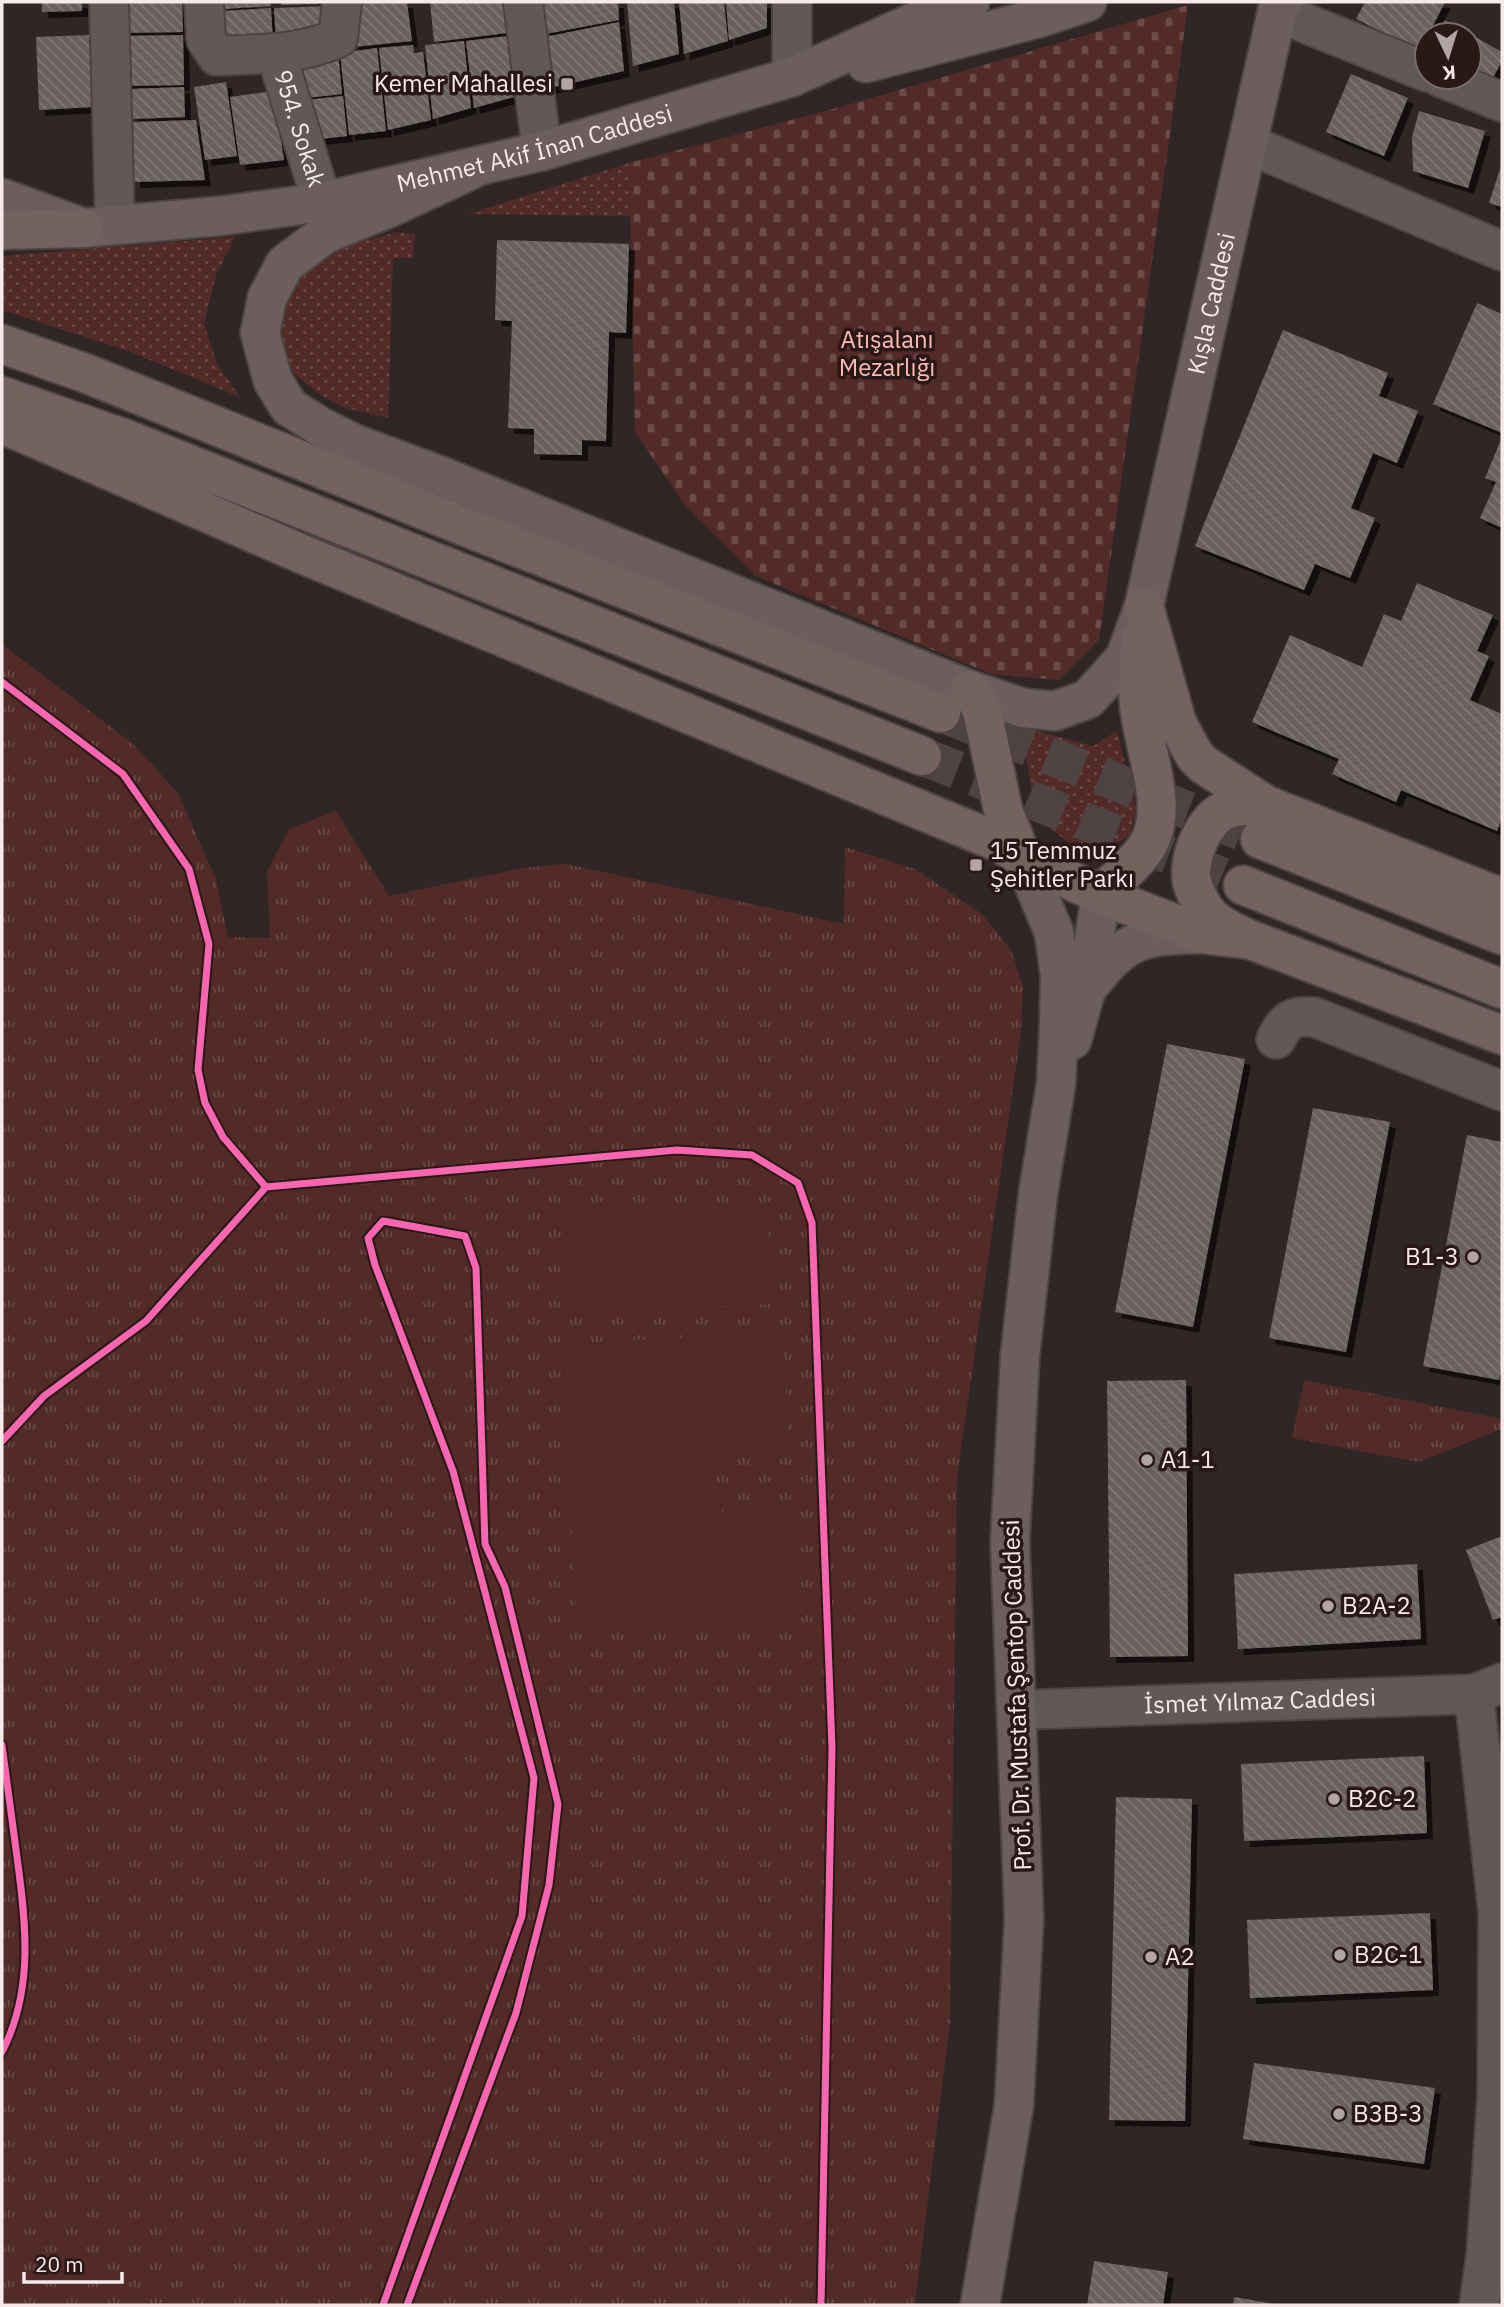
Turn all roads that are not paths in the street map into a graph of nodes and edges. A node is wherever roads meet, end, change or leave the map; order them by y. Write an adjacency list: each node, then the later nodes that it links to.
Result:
1 (108, 2): 19 (street)
2 (204, 2): 9 (street)
3 (342, 2): 9 (street)
4 (523, 2): 15 (street)
5 (792, 2): 11 (street)
6 (970, 2): 11 (main road, Mehmet Akif İnan Caddesi)
7 (1087, 2): 11 (main road)
8 (1274, 5): 10 (street); 14 (main road, Kışla Caddesi)
9 (276, 53): 18 (street, 954. Sokak)
10 (1413, 66)
11 (792, 77): 15 (main road, Mehmet Akif İnan Caddesi)
12 (1475, 91): 13 (street)
13 (1502, 102)
14 (1248, 144): 21 (street); 25 (main road, Kışla Caddesi)
15 (542, 151): 16 (main road, Mehmet Akif İnan Caddesi)
16 (473, 169): 18 (main road, Mehmet Akif İnan Caddesi); 26 (main road, Kışla Caddesi)
17 (2, 198): 19 (main road)
18 (322, 202): 19 (main road, Mehmet Akif İnan Caddesi)
19 (99, 227): 20 (highway)
20 (2, 230)
21 (1502, 251)
22 (2, 344): 27 (highway)
23 (2, 396): 28 (highway)
24 (2, 424): 30 (highway)
25 (1144, 606): 26 (main road, Kışla Caddesi); 29 (highway); 32 (highway)
26 (970, 690): 30 (highway)
27 (941, 713)
28 (922, 756)
29 (1263, 822): 33 (highway); 35 (highway); 36 (highway)
30 (1022, 857): 32 (highway); 41 (main road)
31 (1243, 885): 38 (highway)
32 (1101, 895): 34 (highway); 37 (main road)
33 (1502, 898)
34 (1202, 934): 36 (highway); 37 (main road)
35 (1502, 936)
36 (1251, 940): 39 (highway)
37 (1086, 989): 41 (main road)
38 (1502, 989)
39 (1502, 1035)
40 (1276, 1039): 42 (street)
41 (1056, 1084): 44 (main road, Prof. Dr. Mustafa Şentop Caddesi)
42 (1502, 1091)
43 (1488, 1688): 44 (street, İsmet Yılmaz Caddesi); 46 (street)
44 (1017, 1710): 45 (main road, Prof. Dr. Mustafa Şentop Caddesi)
45 (980, 2305)
46 (1479, 2305)

